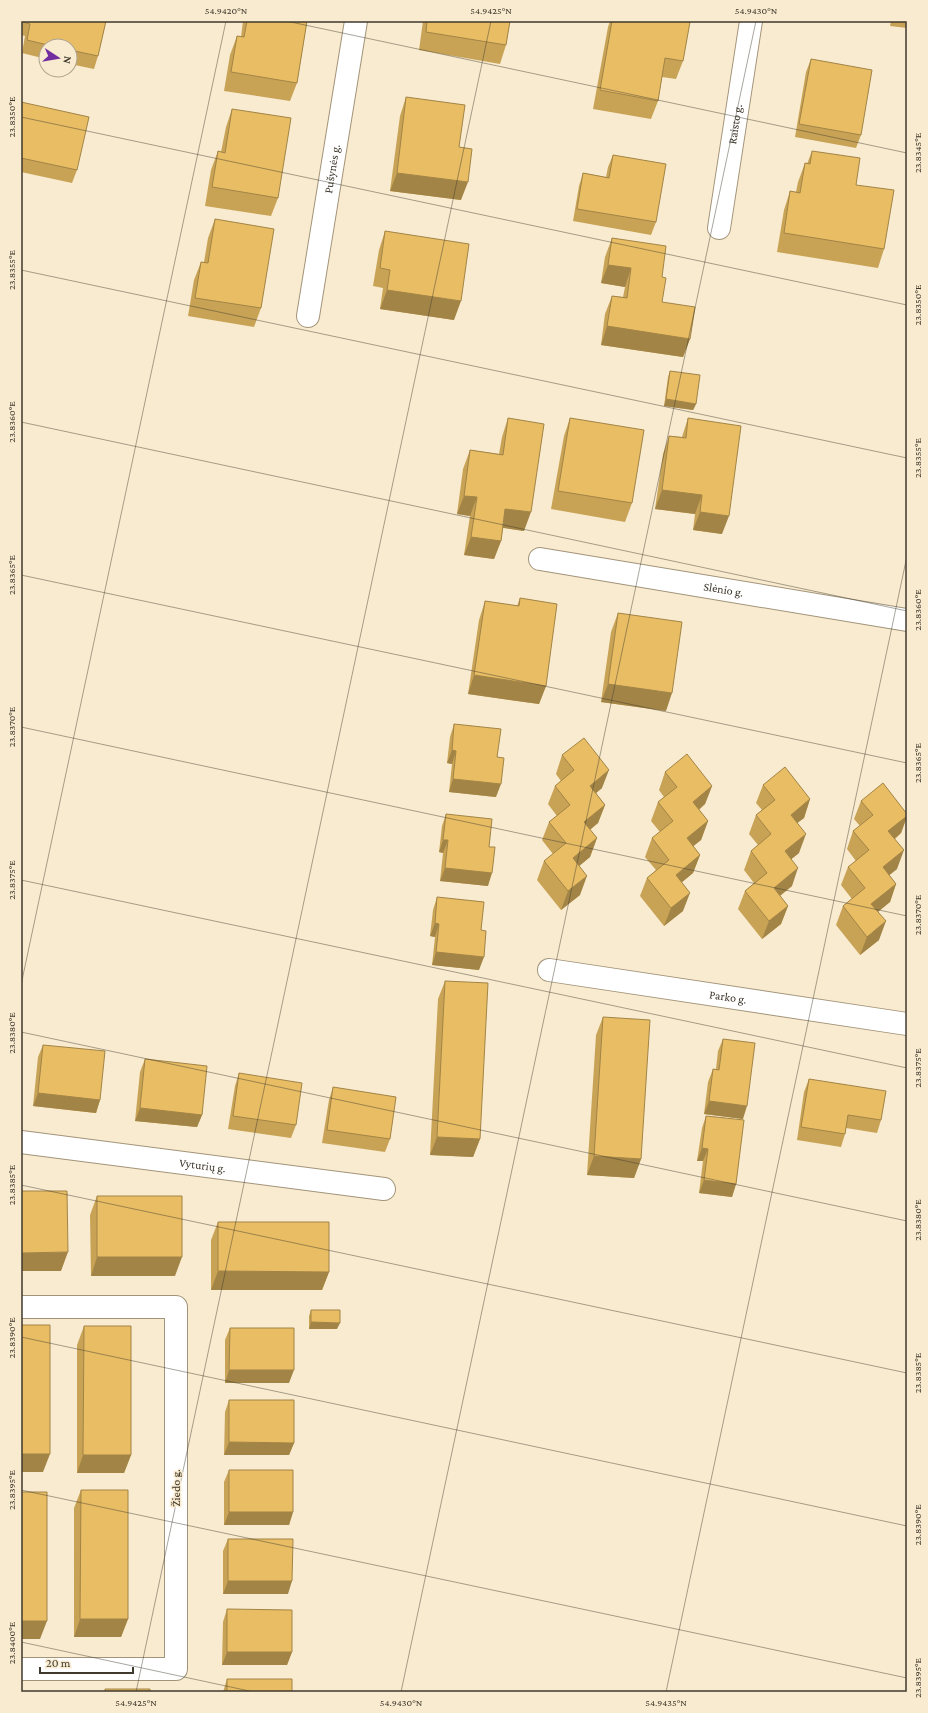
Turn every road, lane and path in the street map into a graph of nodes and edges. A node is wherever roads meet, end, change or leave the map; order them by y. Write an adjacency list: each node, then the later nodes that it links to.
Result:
1 (356, 21): 4 (street, Pušynės g.)
2 (751, 21): 3 (street, Raisto g.)
3 (719, 228)
4 (308, 316)
5 (540, 559): 6 (street, Slėnio g.)
6 (907, 620)
7 (549, 970): 8 (street, Parko g.)
8 (907, 1024)
9 (21, 1142): 10 (street, Vyturių g.)
10 (384, 1189)
11 (21, 1308): 12 (street, Žiedo g.)
12 (21, 1669)

